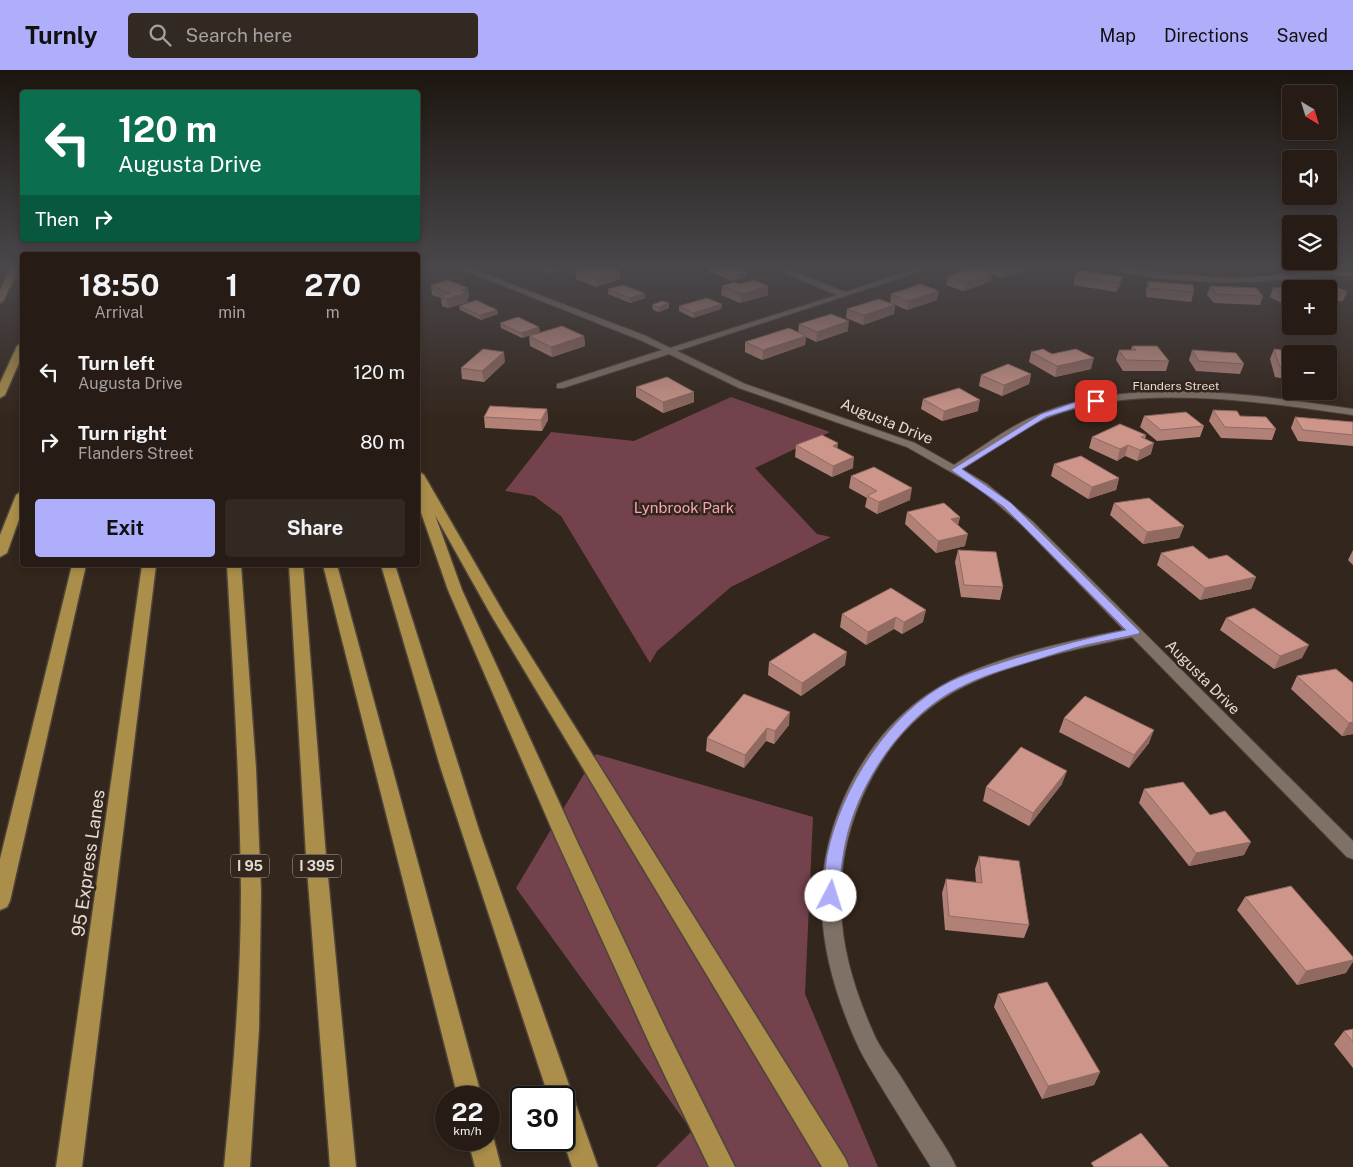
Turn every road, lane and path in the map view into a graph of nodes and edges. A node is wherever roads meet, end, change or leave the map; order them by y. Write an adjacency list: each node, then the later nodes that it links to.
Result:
1 (591, 318): 4 (street, Augusta Drive)
2 (771, 318): 4 (street)
3 (20, 350): 6 (highway)
4 (669, 350): 5 (street); 8 (street, Augusta Drive)
5 (560, 386)
6 (0, 395)
7 (1353, 412): 8 (street, Flanders Street)
8 (956, 470): 19 (street, Augusta Drive)
9 (420, 479): 32 (highway)
10 (420, 494): 31 (highway)
11 (20, 500): 12 (highway)
12 (0, 554)
13 (79, 567): 21 (highway)
14 (149, 567): 26 (highway, 95 Express Lanes)
15 (234, 567): 27 (highway, I 95)
16 (296, 567): 28 (highway, I 395)
17 (331, 567): 22 (highway)
18 (389, 567): 23 (highway)
19 (1134, 632): 20 (street, Augusta Drive); 33 (street)
20 (1353, 852)
21 (0, 901)
22 (467, 1086)
23 (557, 1086)
24 (575, 1138): 30 (highway)
25 (484, 1151): 29 (highway)
26 (69, 1167)
27 (237, 1167)
28 (343, 1167)
29 (488, 1167)
30 (585, 1167)
31 (722, 1167)
32 (836, 1167)
33 (944, 1167)

